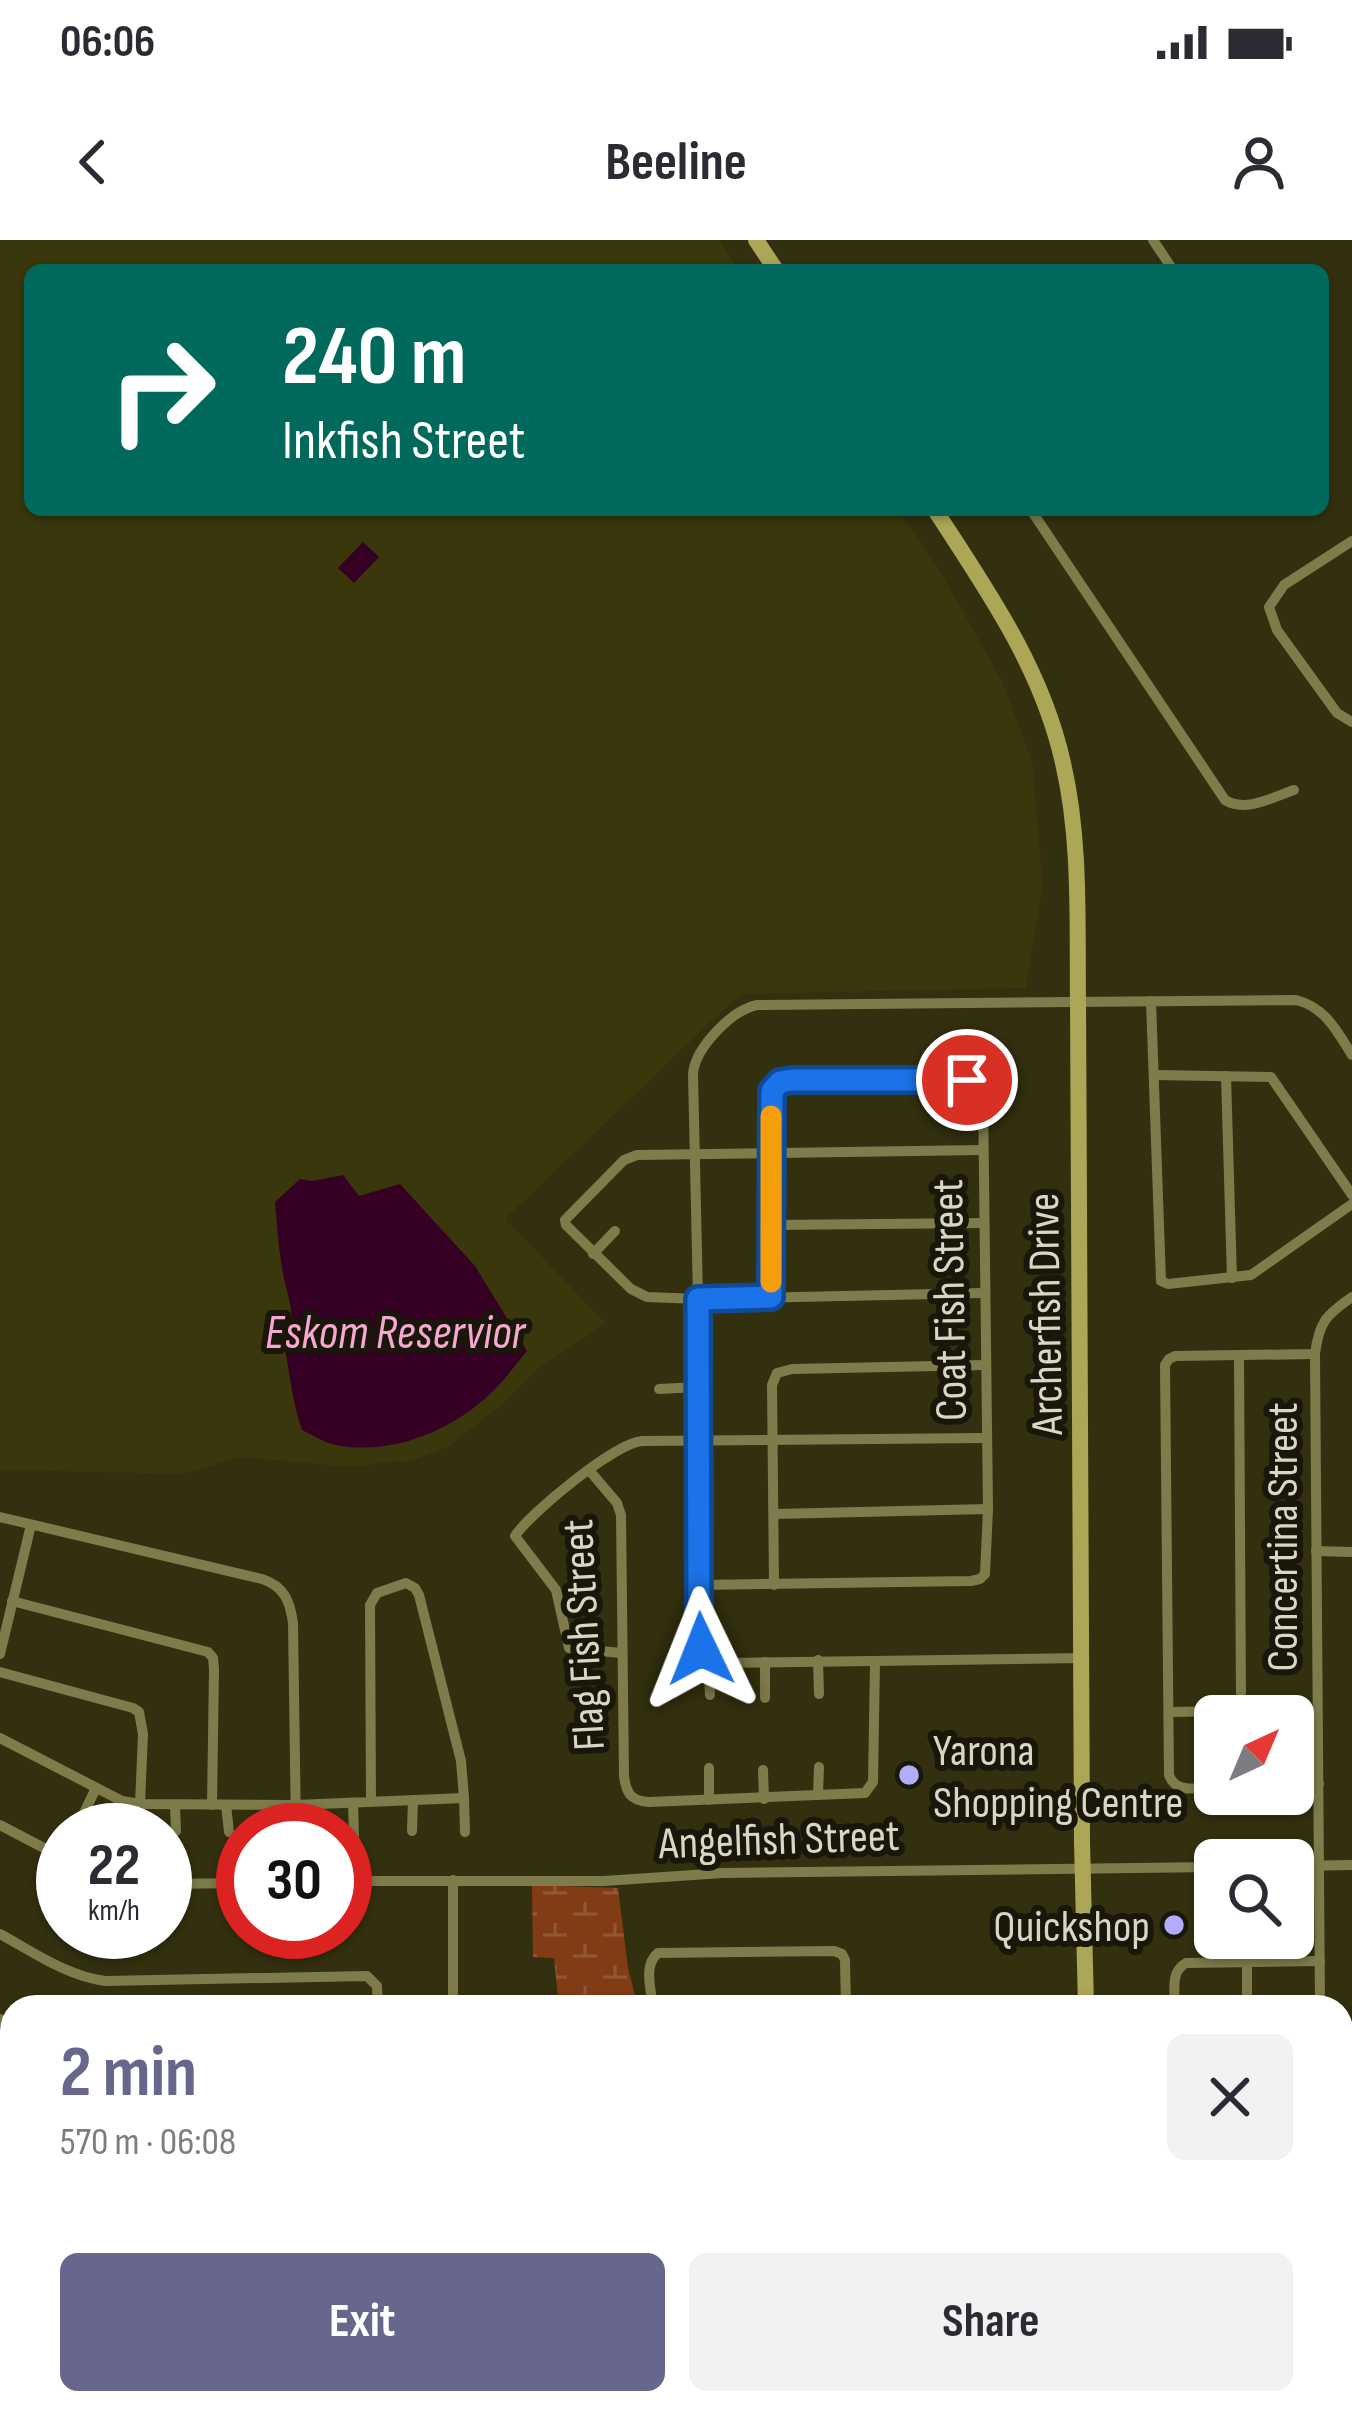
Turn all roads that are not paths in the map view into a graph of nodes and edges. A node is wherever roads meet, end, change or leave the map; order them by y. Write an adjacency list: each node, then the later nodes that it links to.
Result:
1 (939, 516): 7 (street, Archerfish Drive)
2 (1035, 516): 5 (street)
3 (1352, 541): 4 (street)
4 (1352, 722)
5 (1294, 790)
6 (1151, 1000): 7 (street); 8 (street); 9 (street)
7 (1078, 1001): 13 (street); 47 (street, Archerfish Drive)
8 (1352, 1054)
9 (1154, 1075): 10 (street); 19 (street)
10 (1226, 1076): 14 (street); 19 (street)
11 (982, 1150): 12 (street); 12 (street, Coat Fish Street); 15 (street, Coat Fish Street)
12 (771, 1153): 13 (street); 16 (street, Coat Fish Street)
13 (694, 1154): 18 (street); 23 (street)
14 (1352, 1199): 19 (street)
15 (983, 1223): 16 (street); 20 (street, Coat Fish Street)
16 (772, 1225): 21 (street, Coat Fish Street)
17 (615, 1231): 18 (street)
18 (593, 1254): 23 (street)
19 (1232, 1278)
20 (983, 1294): 21 (street); 26 (street, Coat Fish Street)
21 (771, 1297): 23 (street)
22 (1352, 1297): 24 (street, Concertina Street)
23 (698, 1299): 27 (street)
24 (1315, 1354): 25 (street); 37 (street, Concertina Street)
25 (1239, 1355): 56 (street); 56 (street)
26 (985, 1365): 29 (street, Coat Fish Street); 30 (street)
27 (698, 1388): 28 (street); 31 (street)
28 (659, 1389)
29 (985, 1438): 30 (street); 33 (street, Coat Fish Street)
30 (774, 1440): 31 (street); 34 (street)
31 (699, 1443): 32 (street); 41 (street)
32 (589, 1470): 45 (street, Flag Fish Street); 45 (street)
33 (988, 1510): 34 (street); 42 (street, Coat Fish Street)
34 (775, 1514): 42 (street)
35 (0, 1516): 36 (street)
36 (32, 1525): 40 (street); 75 (street)
37 (1316, 1552): 38 (street); 62 (street, Concertina Street)
38 (1352, 1552)
39 (0, 1579): 40 (street)
40 (16, 1582): 43 (street)
41 (699, 1585): 42 (street, Coat Fish Street); 48 (street)
42 (774, 1585)
43 (12, 1601): 44 (street); 74 (street)
44 (2, 1638): 46 (street)
45 (621, 1653): 69 (street, Flag Fish Street)
46 (0, 1654)
47 (1083, 1658): 50 (street); 85 (street, Archerfish Drive)
48 (708, 1660): 51 (street); 54 (street)
49 (818, 1660): 50 (street); 51 (street); 53 (street)
50 (875, 1660): 65 (street, Flag Fish Street)
51 (765, 1662): 55 (street)
52 (0, 1672): 73 (street)
53 (819, 1694)
54 (710, 1695)
55 (765, 1698)
56 (1169, 1712): 64 (street)
57 (0, 1738): 63 (street)
58 (819, 1767): 65 (street)
59 (709, 1768): 69 (street)
60 (763, 1770): 67 (street)
61 (1314, 1784): 62 (street)
62 (1319, 1784): 82 (street, Concertina Street)
63 (96, 1788): 71 (street); 72 (street)
64 (1194, 1788)
65 (818, 1796): 67 (street, Flag Fish Street)
66 (464, 1798): 68 (street); 70 (street); 79 (street)
67 (764, 1799): 69 (street, Flag Fish Street)
68 (413, 1800): 70 (street); 78 (street)
69 (709, 1800)
70 (371, 1802): 76 (street)
71 (89, 1803)
72 (134, 1803)
73 (140, 1803)
74 (219, 1803)
75 (295, 1803)
76 (353, 1803)
77 (0, 1826): 80 (street)
78 (412, 1832)
79 (466, 1832)
80 (36, 1844)
81 (1314, 1865): 82 (street)
82 (1318, 1865): 83 (street); 89 (street, Concertina Street)
83 (1352, 1865)
84 (1194, 1867): 85 (street, Angelfish Street)
85 (1084, 1869): 86 (street, Angelfish Street); 95 (street, Archerfish Drive)
86 (453, 1880): 87 (street, Angelfish Street); 92 (street)
87 (372, 1881)
88 (0, 1934): 91 (street)
89 (1320, 1961): 90 (street); 98 (street, Concertina Street)
90 (1247, 1963): 96 (street); 97 (street)
91 (377, 1995)
92 (453, 1995)
93 (652, 1995): 94 (street)
94 (846, 1995)
95 (1086, 1995)
96 (1175, 1995)
97 (1247, 1995)
98 (1320, 1995)

